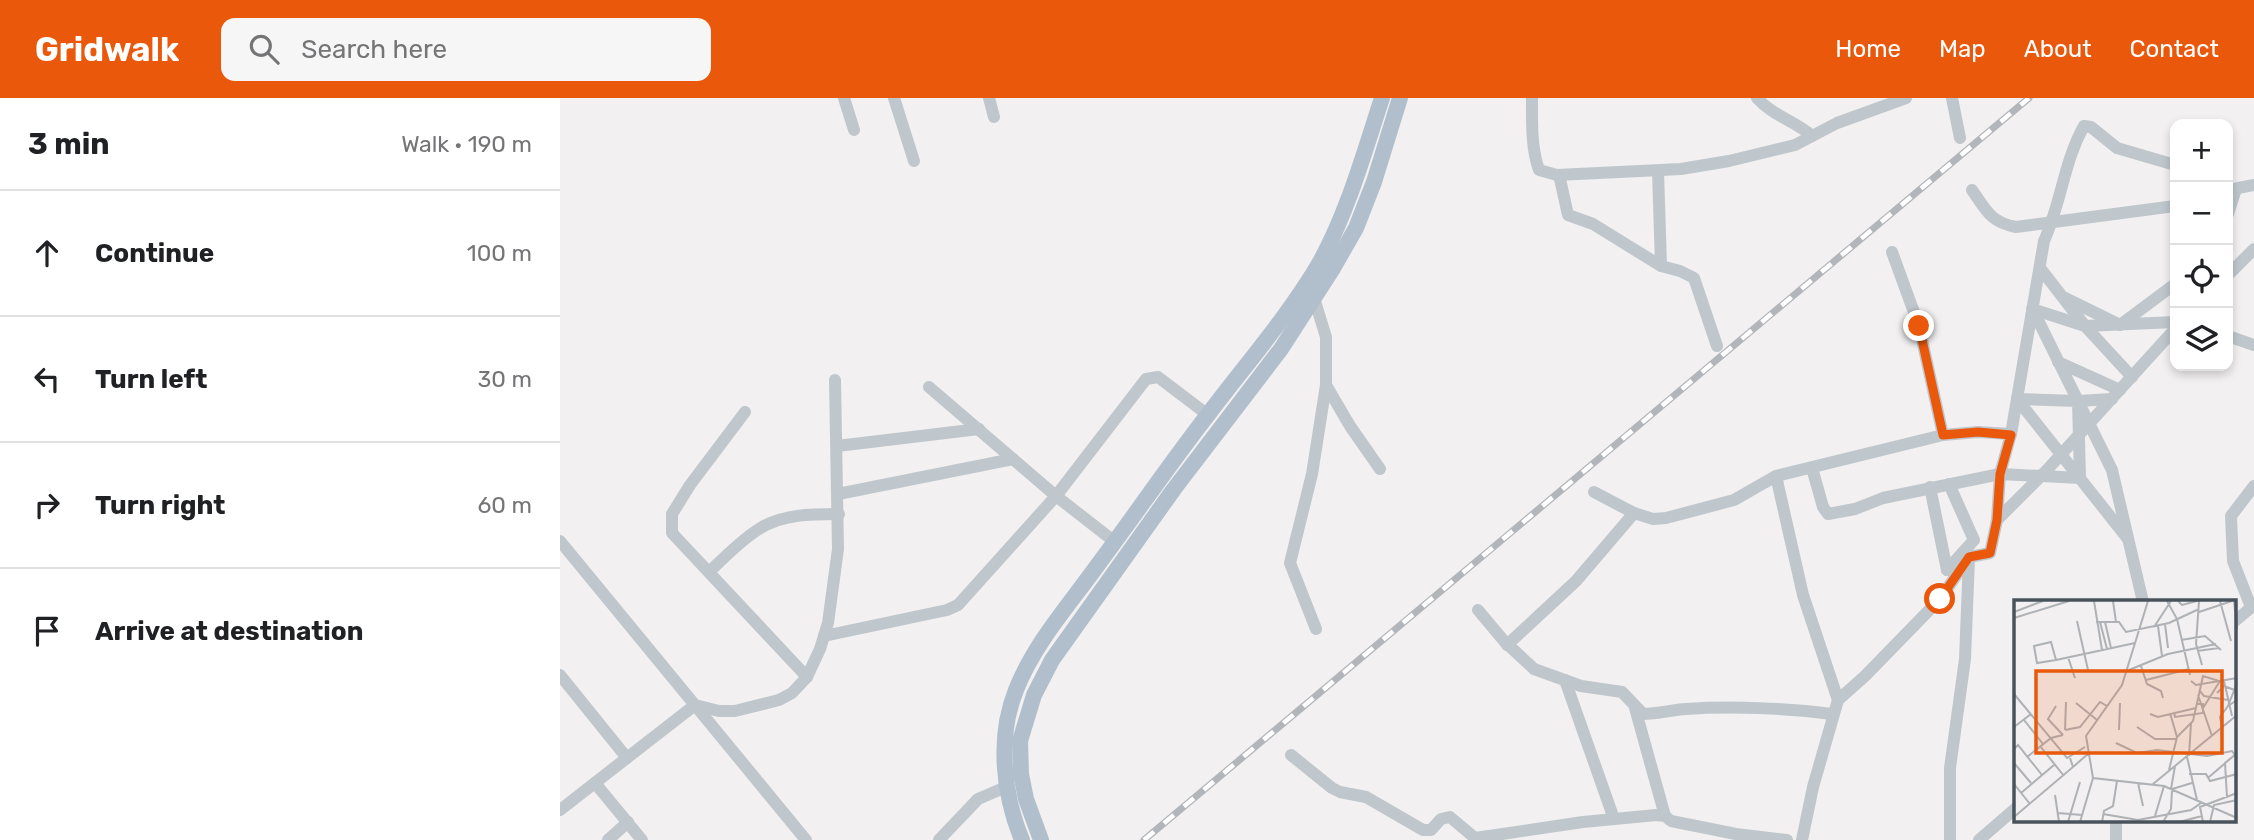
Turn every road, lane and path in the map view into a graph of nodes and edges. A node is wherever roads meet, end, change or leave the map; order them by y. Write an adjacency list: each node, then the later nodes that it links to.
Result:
1 (844, 98): 11 (street)
2 (894, 98): 14 (street)
3 (989, 98): 10 (street)
4 (1382, 98): 48 (main road)
5 (1400, 98): 30 (main road)
6 (1532, 98): 17 (street)
7 (1757, 98): 12 (street)
8 (1906, 98): 12 (street)
9 (1952, 98): 13 (street)
10 (994, 117)
11 (853, 130)
12 (1812, 136): 16 (street)
13 (1960, 138)
14 (914, 161)
15 (2170, 164): 22 (street)
16 (1658, 171): 17 (street); 25 (street)
17 (1557, 175): 25 (street)
18 (2254, 186): 19 (street)
19 (2233, 189)
20 (1972, 190): 22 (street)
21 (2170, 207): 22 (street)
22 (2053, 223): 26 (street)
23 (2254, 249): 27 (street)
24 (1892, 252): 51 (street)
25 (1661, 266): 38 (street)
26 (2039, 268): 29 (street); 31 (street)
27 (2233, 270)
28 (2170, 288): 33 (street)
29 (2062, 296): 33 (street); 34 (street)
30 (1314, 298): 42 (street); 106 (main road)
31 (2032, 309): 34 (street); 39 (street); 45 (street)
32 (2170, 322): 33 (street)
33 (2120, 325): 34 (street)
34 (2085, 326): 40 (street)
35 (2170, 335): 40 (street)
36 (2233, 338): 37 (street)
37 (2254, 345)
38 (1717, 346)
39 (2058, 362): 44 (street); 46 (street)
40 (2132, 377): 44 (street)
41 (835, 380): 54 (street)
42 (1326, 385): 58 (street); 81 (street)
43 (929, 387): 50 (street)
44 (2116, 394): 46 (street); 49 (street)
45 (2017, 399): 46 (street); 52 (street); 55 (street)
46 (2078, 401): 49 (street); 53 (street)
47 (745, 412): 76 (street)
48 (1208, 415): 68 (street); 73 (main road)
49 (2089, 423): 53 (street); 74 (street)
50 (979, 429): 54 (street); 56 (street)
51 (1943, 435): 52 (street); 57 (street)
52 (2011, 435): 59 (street)
53 (2078, 436): 55 (street); 62 (street)
54 (837, 446): 67 (street)
55 (2061, 454): 61 (street); 62 (street)
56 (1013, 459): 67 (street); 68 (street)
57 (1812, 468): 60 (street); 65 (street)
58 (1380, 469)
59 (2000, 474): 61 (street); 63 (street); 71 (street)
60 (1776, 476): 69 (street); 87 (street)
61 (2040, 477): 62 (street); 71 (street)
62 (2080, 478): 74 (street)
63 (1949, 484): 65 (street); 65 (street)
64 (2254, 486): 78 (street)
65 (1930, 487)
66 (1594, 492): 69 (street)
67 (838, 494): 70 (street)
68 (1056, 496): 73 (street); 82 (street)
69 (1634, 513): 83 (street)
70 (839, 514): 76 (street); 82 (street)
71 (1997, 520): 75 (street)
72 (560, 541): 88 (street)
73 (1115, 542): 94 (main road)
74 (2130, 542): 77 (street)
75 (1969, 557): 87 (street); 109 (street)
76 (709, 572): 85 (street)
77 (2143, 600)
78 (2253, 606): 80 (street)
79 (1478, 610): 83 (street)
80 (2236, 620)
81 (1316, 629)
82 (824, 636): 85 (street)
83 (1507, 645): 86 (street)
84 (560, 675): 92 (street)
85 (807, 677): 88 (street)
86 (1565, 680): 89 (street); 98 (street)
87 (1838, 700): 90 (street)
88 (695, 705): 92 (street); 103 (street)
89 (1635, 707): 90 (street); 97 (street)
90 (1832, 714): 108 (street)
91 (1291, 755): 98 (street)
92 (626, 758): 93 (street)
93 (595, 783): 95 (street); 99 (street)
94 (1006, 787): 104 (street); 105 (main road)
95 (560, 810)
96 (2014, 810): 110 (street)
97 (1665, 816): 98 (street); 107 (street)
98 (1614, 819)
99 (628, 822): 101 (street); 102 (street)
100 (2116, 822): 111 (street)
101 (608, 840)
102 (642, 840)
103 (806, 840)
104 (939, 840)
105 (1022, 840)
106 (1041, 840)
107 (1787, 840)
108 (1802, 840)
109 (1950, 840)
110 (1979, 840)
111 (2116, 840)

